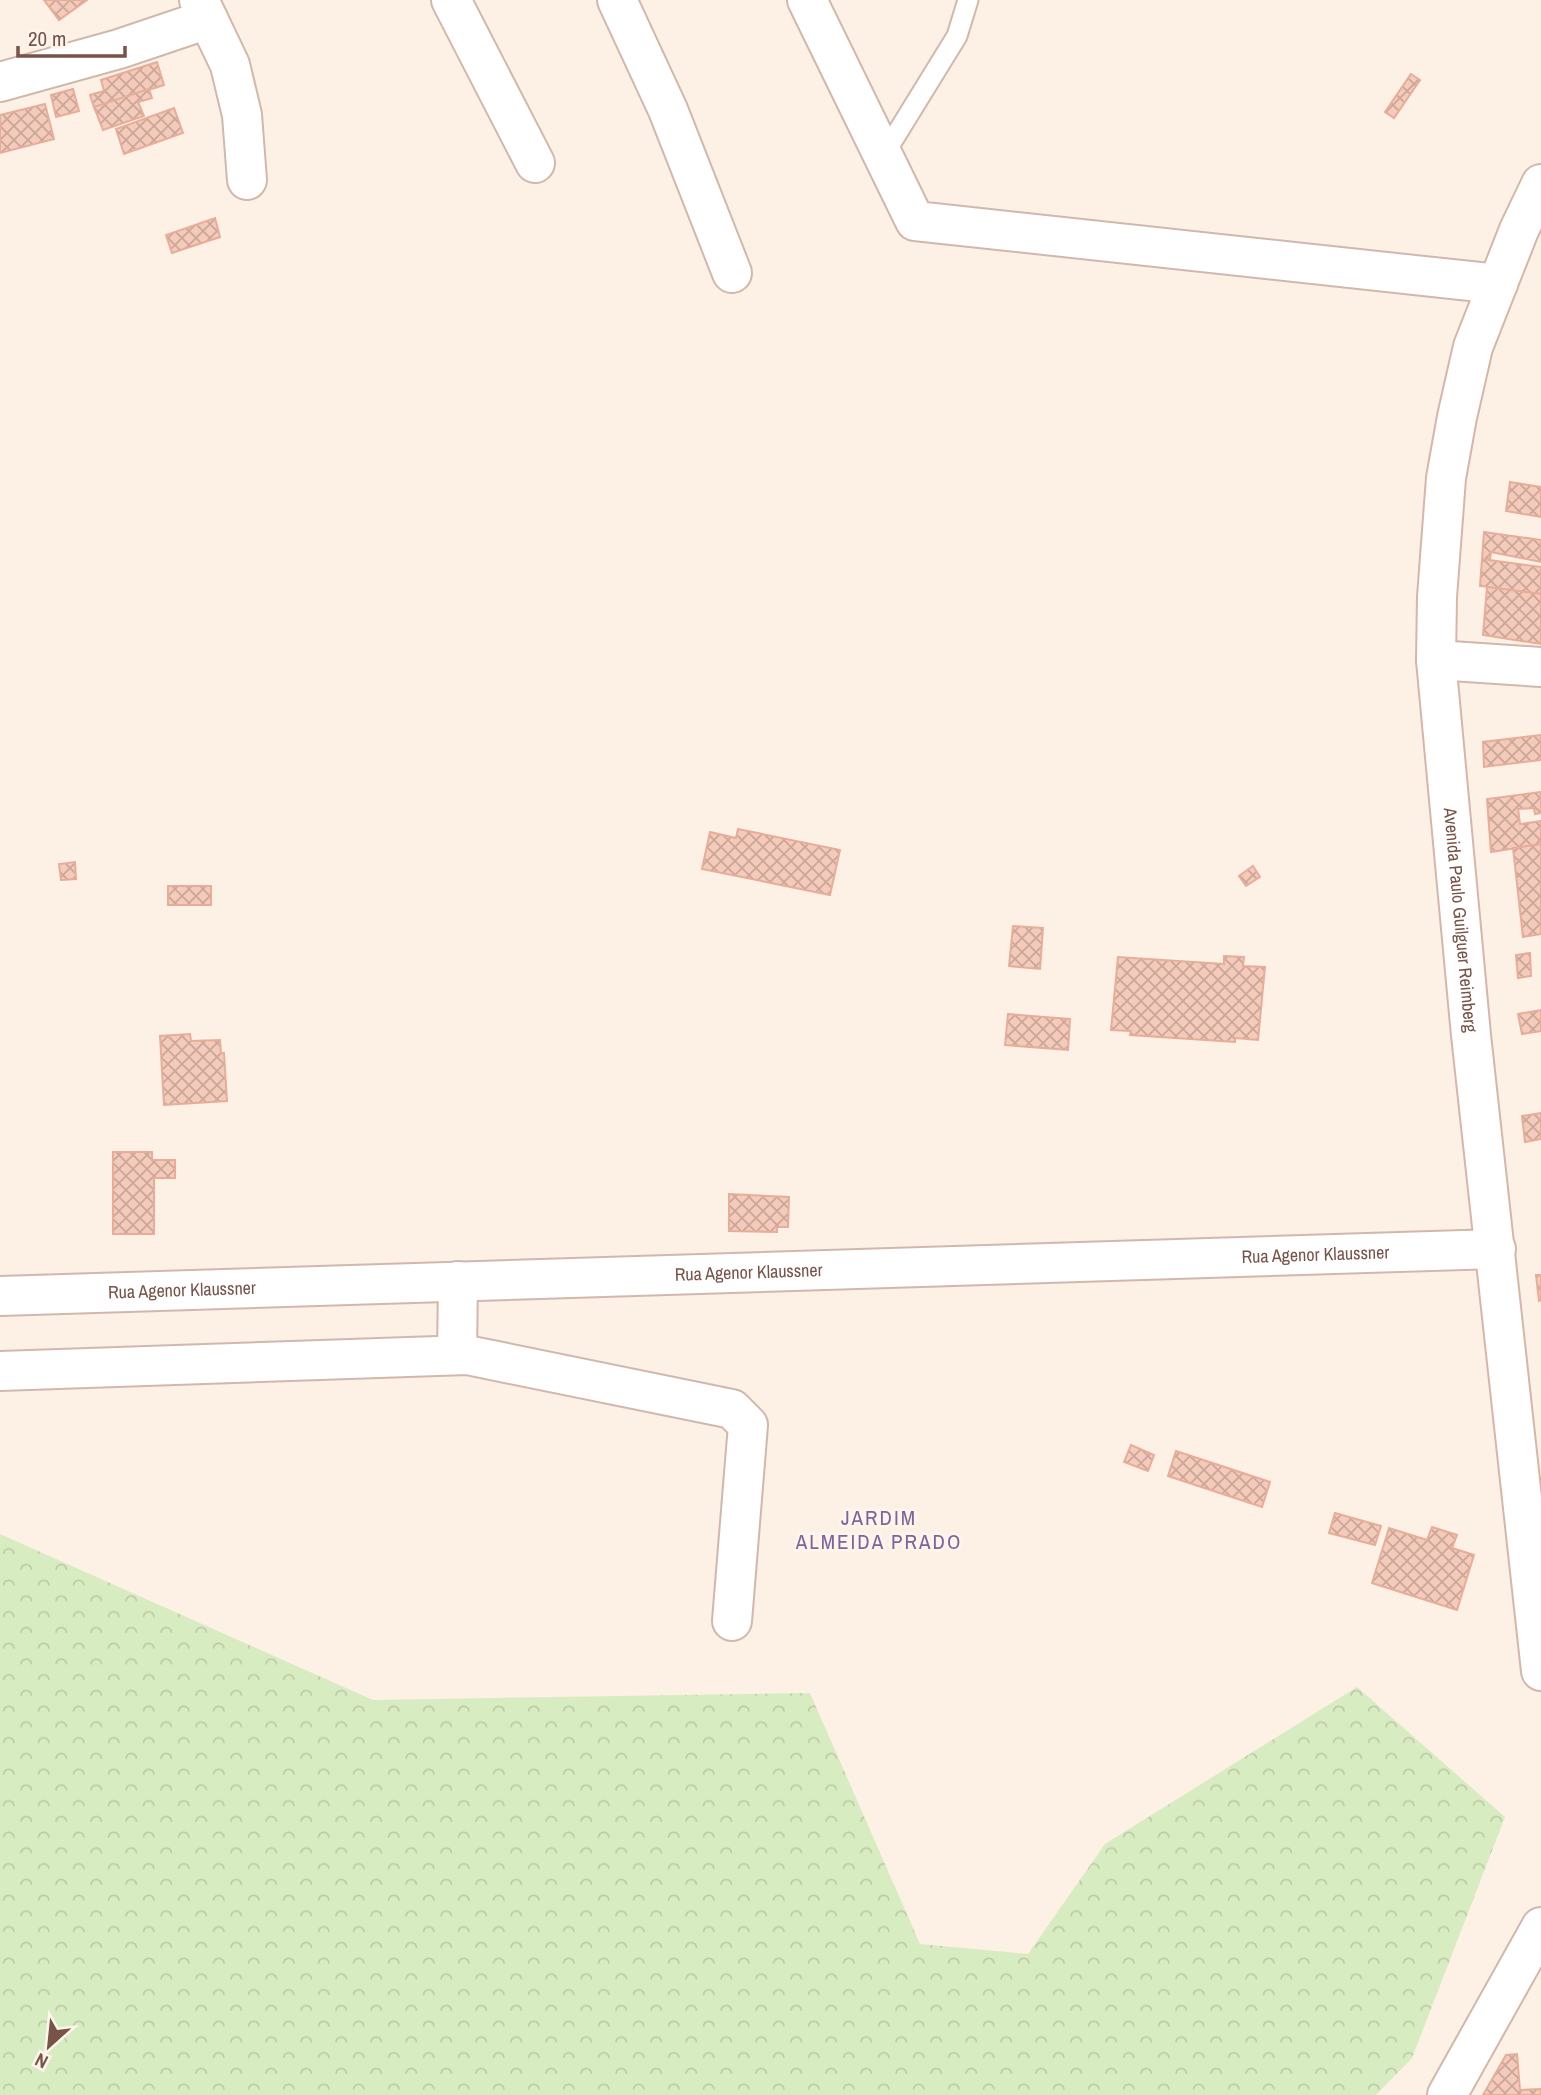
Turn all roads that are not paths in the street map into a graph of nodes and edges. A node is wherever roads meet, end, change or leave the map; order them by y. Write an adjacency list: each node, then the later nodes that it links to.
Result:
1 (451, 0): 8 (street)
2 (617, 0): 11 (street)
3 (807, 0): 7 (street)
4 (968, 0): 7 (lane)
5 (203, 9): 6 (street); 9 (street)
6 (0, 82)
7 (883, 156): 12 (street)
8 (535, 163)
9 (247, 180)
10 (1541, 184): 12 (street, Avenida Paulo Guilguer Reimberg)
11 (732, 273)
12 (1498, 284): 13 (street, Avenida Paulo Guilguer Reimberg)
13 (1436, 660): 14 (street); 15 (street, Avenida Paulo Guilguer Reimberg)
14 (1541, 667)
15 (1496, 1249): 16 (street, Rua Agenor Klaussner); 21 (street, Avenida Paulo Guilguer Reimberg)
16 (458, 1281): 17 (street, Rua Agenor Klaussner); 18 (street)
17 (0, 1296)
18 (457, 1355): 19 (street); 20 (street)
19 (0, 1371)
20 (732, 1621)
21 (1541, 1671)
22 (1541, 1927): 23 (street)
23 (1447, 2095)

